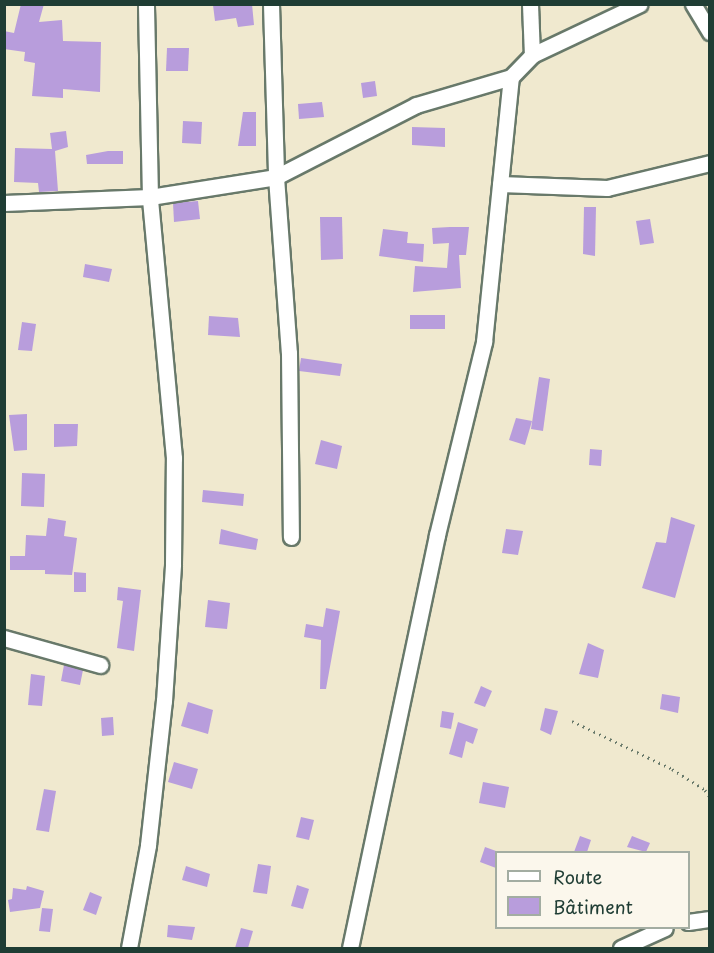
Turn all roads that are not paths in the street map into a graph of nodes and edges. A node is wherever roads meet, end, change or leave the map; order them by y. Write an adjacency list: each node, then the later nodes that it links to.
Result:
1 (146, 4): 12 (street)
2 (271, 4): 10 (street)
3 (530, 4): 7 (street)
4 (640, 4): 7 (street)
5 (693, 4): 6 (street)
6 (710, 32)
7 (532, 55): 8 (street)
8 (510, 77): 10 (street); 11 (street)
9 (710, 163): 11 (street)
10 (276, 177): 12 (street); 14 (street)
11 (500, 184): 21 (street)
12 (150, 197): 13 (street); 20 (street)
13 (4, 203)
14 (291, 537)
15 (4, 639): 16 (street)
16 (100, 664)
17 (710, 919): 18 (street)
18 (690, 922)
19 (661, 929): 22 (street)
20 (129, 948)
21 (350, 948)
22 (621, 948)

